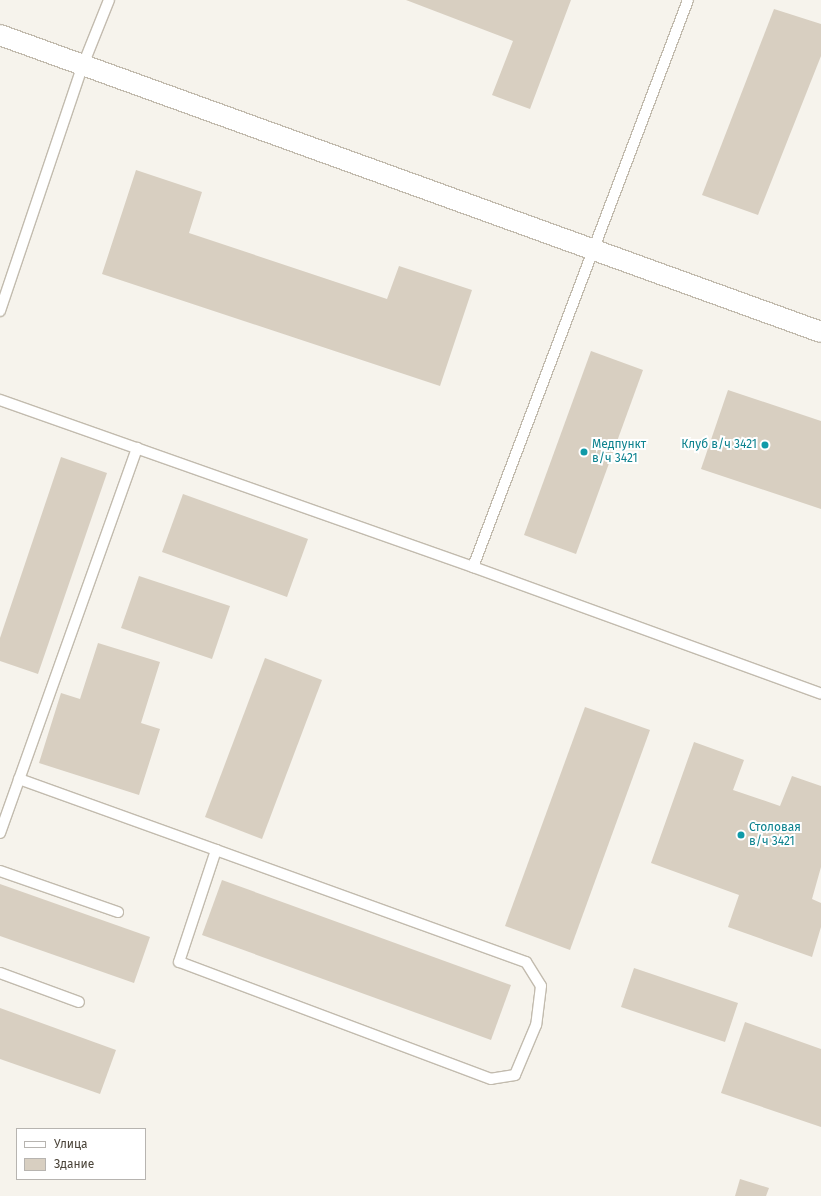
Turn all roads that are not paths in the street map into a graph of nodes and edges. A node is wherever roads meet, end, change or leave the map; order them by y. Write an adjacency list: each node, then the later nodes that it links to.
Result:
1 (108, 0): 4 (lane)
2 (688, 0): 5 (lane)
3 (0, 35): 4 (street)
4 (83, 65): 5 (street); 6 (lane)
5 (592, 249): 7 (street); 10 (lane)
6 (0, 311)
7 (821, 332)
8 (0, 400): 9 (lane)
9 (137, 448): 10 (lane); 12 (lane)
10 (473, 567): 11 (lane)
11 (821, 694)
12 (19, 779): 13 (lane); 14 (lane)
13 (0, 833)
14 (216, 850): 14 (lane)
15 (0, 871): 16 (lane)
16 (118, 912)
17 (0, 973): 18 (lane)
18 (79, 1002)

